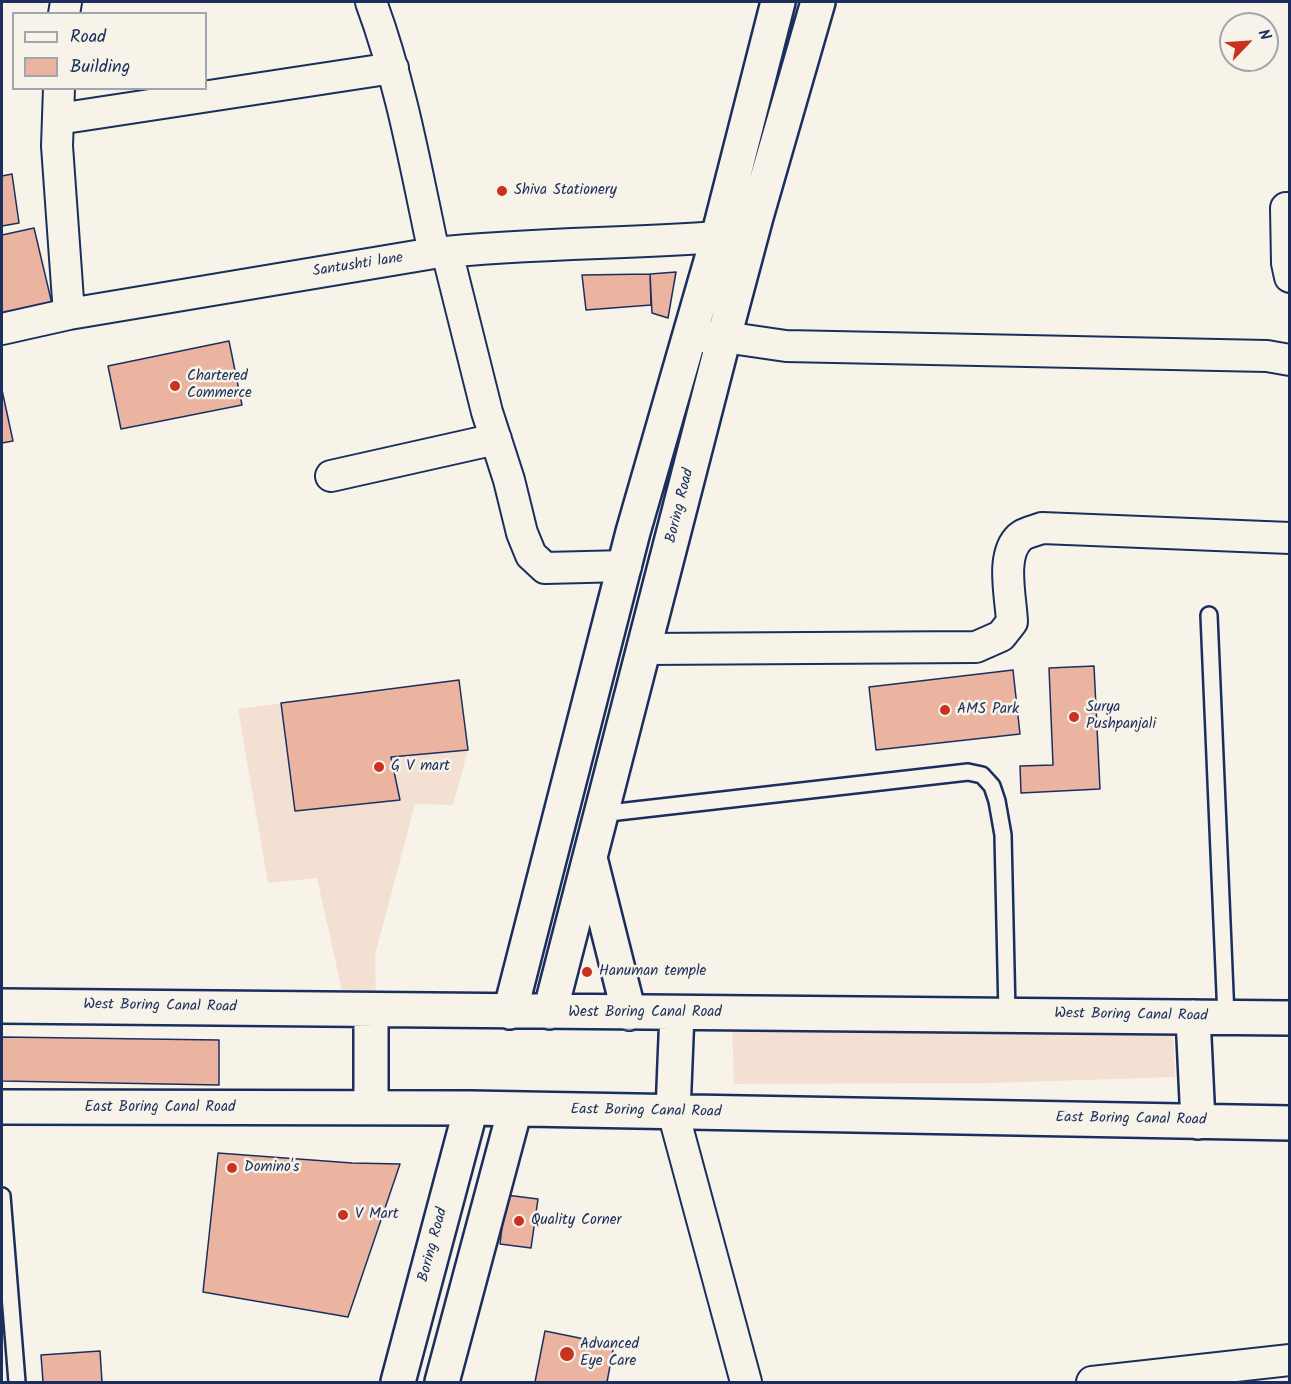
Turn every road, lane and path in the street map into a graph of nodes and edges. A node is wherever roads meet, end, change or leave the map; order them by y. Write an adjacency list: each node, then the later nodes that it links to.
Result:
1 (371, 2): 4 (street)
2 (778, 2): 8 (main road)
3 (818, 2): 14 (main road, Boring Road)
4 (393, 68): 6 (street); 9 (street)
5 (59, 90): 6 (street)
6 (58, 119): 11 (street)
7 (1290, 208): 10 (street)
8 (718, 237): 9 (street, Santushti lane); 13 (main road)
9 (440, 253): 11 (street, Santushti lane); 16 (street)
10 (1290, 277)
11 (69, 314): 12 (street, Santushti lane)
12 (2, 329)
13 (688, 337): 14 (street); 19 (main road)
14 (724, 337): 15 (street); 21 (main road, Boring Road)
15 (1290, 360)
16 (496, 439): 17 (street); 19 (street)
17 (331, 476)
18 (1290, 538): 21 (street)
19 (626, 566): 26 (main road)
20 (1209, 615): 32 (lane)
21 (644, 649): 22 (main road, Boring Road)
22 (600, 814): 23 (main road, Boring Road); 30 (lane)
23 (590, 858): 27 (main road, Boring Road); 28 (main road)
24 (2, 1005): 25 (main road, West Boring Canal Road)
25 (371, 1010): 26 (main road, West Boring Canal Road); 35 (main road)
26 (510, 1012): 27 (main road, West Boring Canal Road)
27 (550, 1012): 28 (main road, West Boring Canal Road)
28 (629, 1013): 29 (main road, West Boring Canal Road)
29 (677, 1013): 30 (main road, West Boring Canal Road); 38 (main road)
30 (1007, 1014): 31 (main road, West Boring Canal Road)
31 (1193, 1017): 32 (main road, West Boring Canal Road); 39 (main road)
32 (1226, 1017): 33 (main road, West Boring Canal Road)
33 (1290, 1018)
34 (2, 1107): 35 (main road, East Boring Canal Road)
35 (371, 1108): 36 (main road, East Boring Canal Road)
36 (471, 1108): 37 (main road, East Boring Canal Road); 45 (main road, Boring Road)
37 (515, 1109): 38 (main road, East Boring Canal Road); 46 (main road)
38 (673, 1112): 39 (main road, East Boring Canal Road); 47 (street)
39 (1198, 1122): 40 (main road, East Boring Canal Road)
40 (1290, 1123)
41 (2, 1196): 44 (lane)
42 (1290, 1360): 43 (street)
43 (1137, 1379): 48 (street)
44 (17, 1383)
45 (398, 1383)
46 (442, 1383)
47 (746, 1383)
48 (1092, 1383)

